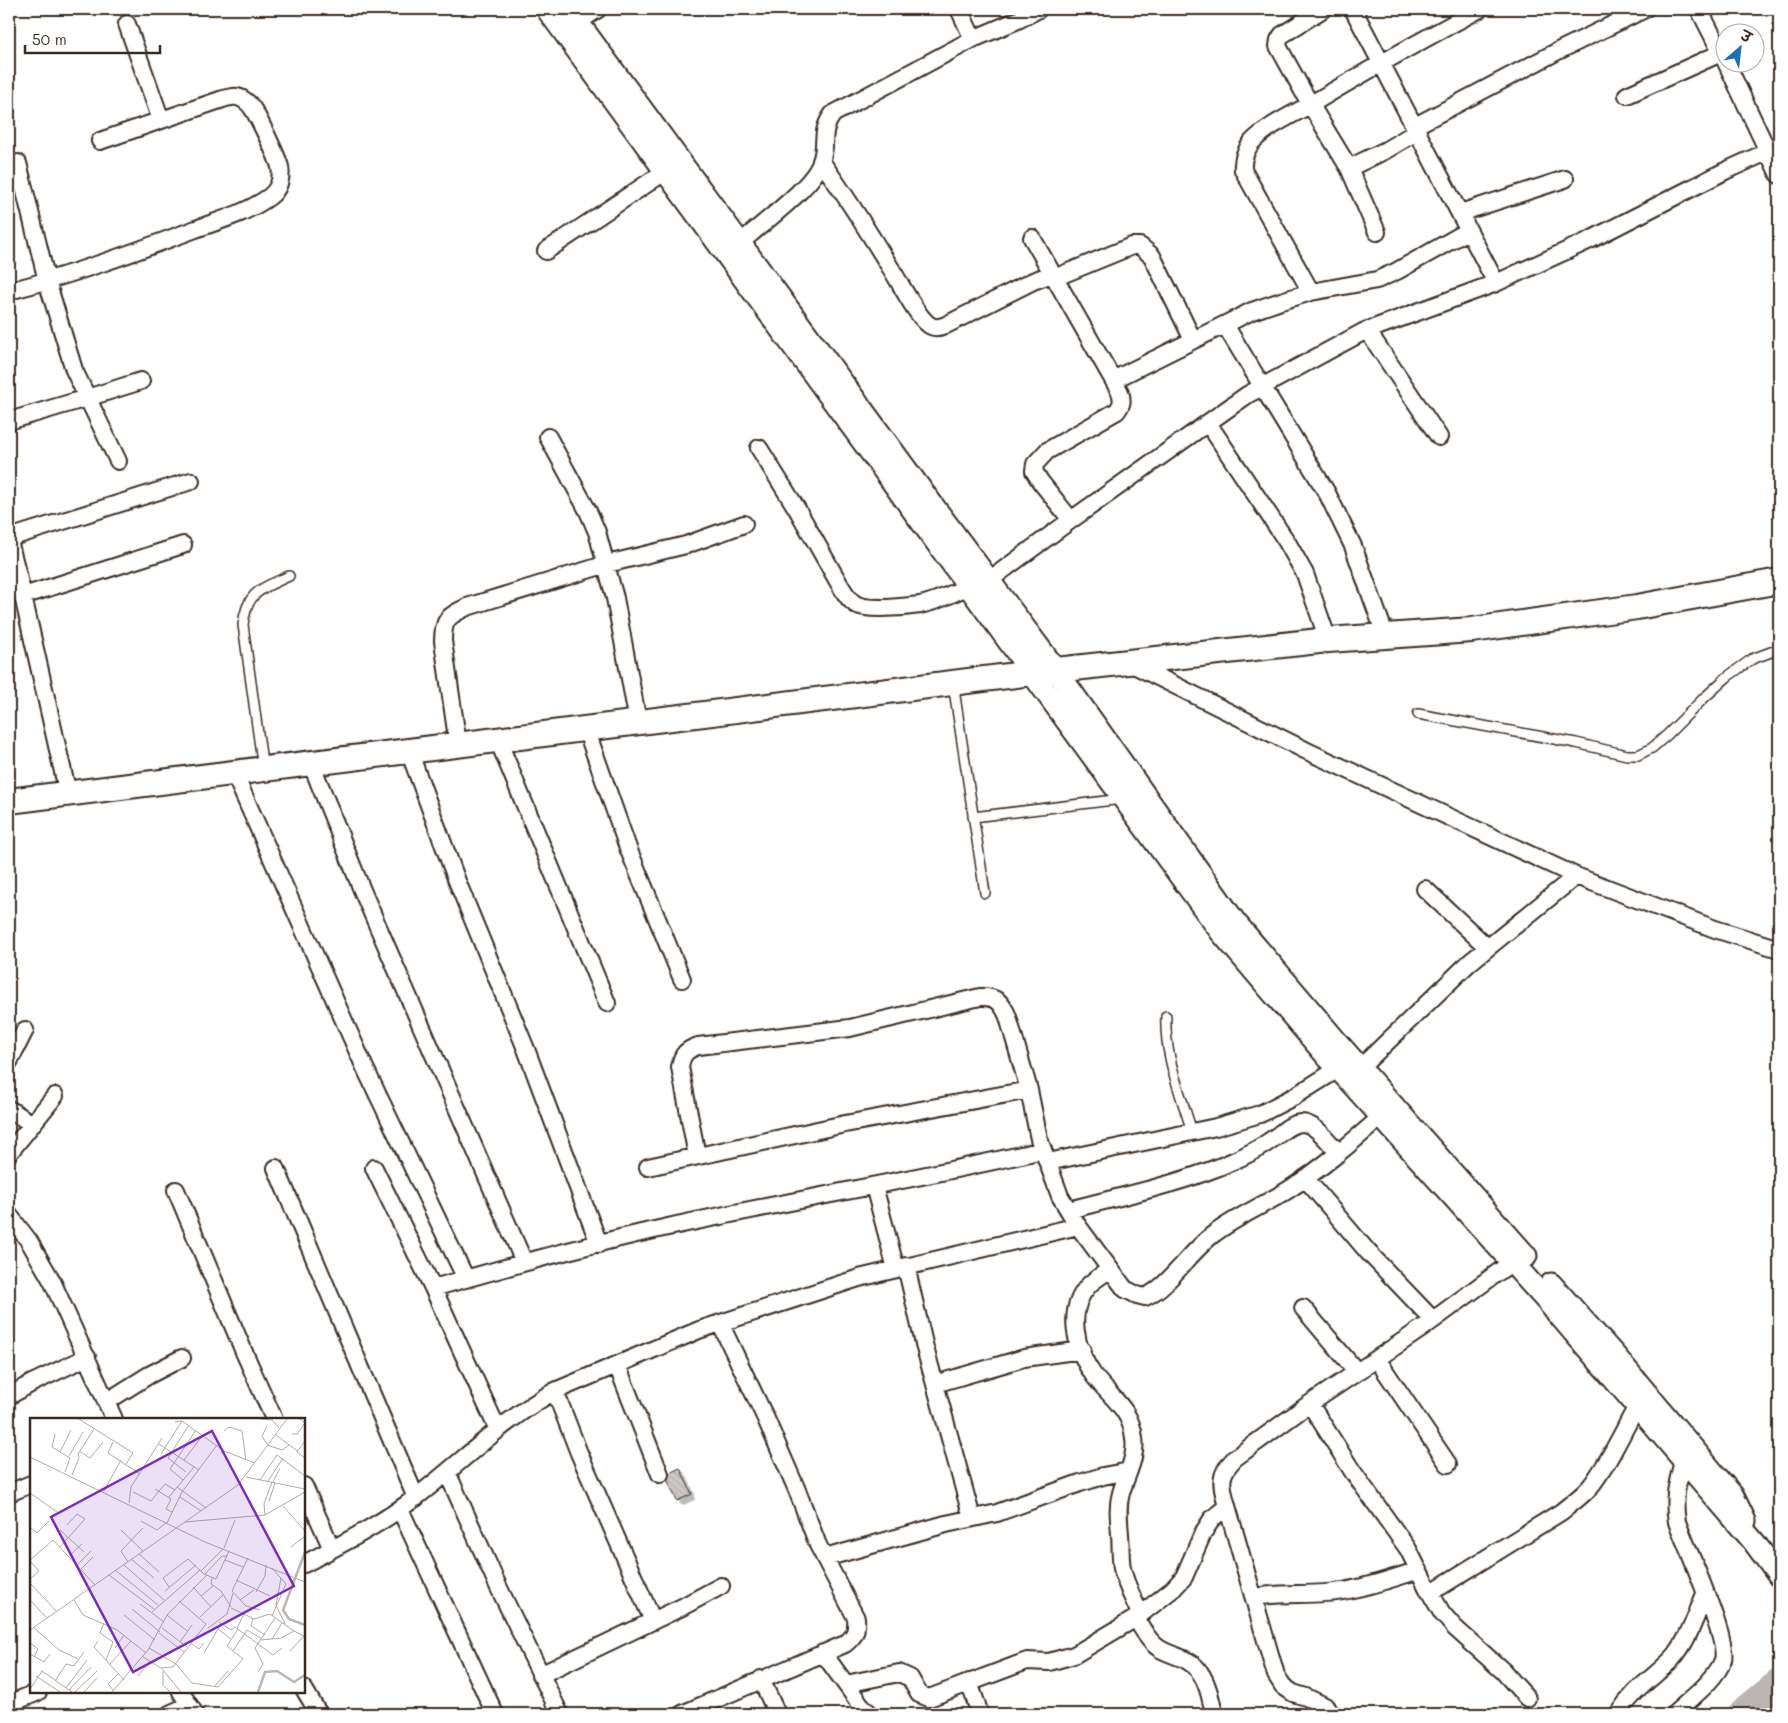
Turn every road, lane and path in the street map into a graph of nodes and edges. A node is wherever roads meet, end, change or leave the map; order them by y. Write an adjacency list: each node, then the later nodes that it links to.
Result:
1 (547, 9): 26 (street)
2 (598, 9): 10 (street)
3 (959, 9): 12 (street)
4 (1039, 9): 12 (street)
5 (1322, 9): 18 (street)
6 (1353, 9): 14 (street)
7 (1480, 9): 14 (street)
8 (1645, 9): 20 (street)
9 (1699, 9): 13 (street)
10 (573, 16): 33 (street)
11 (127, 24): 19 (street)
12 (973, 39): 23 (street)
13 (1716, 43)
14 (1382, 62): 18 (street); 20 (street)
15 (1716, 62): 17 (street)
16 (1730, 72): 22 (street)
17 (1626, 95)
18 (1310, 104): 25 (street); 39 (street)
19 (161, 120): 21 (street); 36 (street)
20 (1416, 129): 25 (street); 29 (street)
21 (100, 141)
22 (1768, 151): 27 (street); 37 (street)
23 (822, 161): 33 (street); 35 (street)
24 (18, 163): 36 (street)
25 (1350, 168): 31 (street)
26 (666, 171): 34 (street); 61 (street)
27 (1779, 175)
28 (1565, 179): 29 (street)
29 (1460, 213): 30 (street)
30 (1468, 231): 37 (street); 39 (street)
31 (1377, 232)
32 (1032, 238): 35 (street)
33 (740, 243): 61 (street)
34 (546, 251)
35 (1053, 276): 42 (street); 44 (street)
36 (47, 282): 38 (street); 46 (street)
37 (1496, 282): 41 (street)
38 (9, 291)
39 (1311, 292): 40 (street)
40 (1225, 325): 42 (street); 45 (street)
41 (1367, 330): 45 (street); 50 (street)
42 (1193, 340): 44 (street)
43 (141, 380): 46 (street)
44 (1113, 380): 54 (street)
45 (1263, 387): 48 (street); 63 (street)
46 (87, 398): 47 (street); 52 (street)
47 (9, 421)
48 (1208, 423): 54 (street); 64 (street)
49 (548, 437): 58 (street)
50 (1439, 437)
51 (759, 448): 61 (street)
52 (118, 461)
53 (192, 481): 56 (street)
54 (1071, 520): 61 (street)
55 (744, 524): 58 (street)
56 (9, 539): 62 (street)
57 (183, 545): 62 (street)
58 (607, 564): 71 (street); 74 (street)
59 (289, 576): 77 (lane)
60 (1779, 581): 63 (main road)
61 (976, 587): 67 (street); 68 (street)
62 (23, 596): 79 (street)
63 (1386, 637): 64 (main road)
64 (1328, 640): 66 (main road)
65 (1779, 649): 70 (lane)
66 (1128, 662): 67 (main road); 83 (street)
67 (1056, 670): 68 (main road); 93 (street)
68 (1031, 673): 69 (main road); 80 (street)
69 (952, 683): 71 (main road); 82 (lane)
70 (1418, 714)
71 (638, 722): 72 (main road)
72 (586, 729): 73 (main road); 88 (street)
73 (498, 740): 74 (main road); 89 (street)
74 (458, 745): 75 (main road)
75 (409, 751): 76 (main road); 114 (street)
76 (311, 764): 77 (main road); 115 (street)
77 (263, 769): 78 (main road)
78 (234, 773): 79 (main road); 119 (street)
79 (68, 794): 81 (main road)
80 (1124, 799): 82 (lane); 94 (street)
81 (9, 801)
82 (973, 817): 85 (lane)
83 (1576, 876): 86 (street); 87 (street)
84 (1425, 889): 86 (street)
85 (984, 893)
86 (1487, 947): 93 (street)
87 (1779, 949)
88 (682, 979)
89 (607, 1003)
90 (1166, 1016): 100 (lane)
91 (25, 1030): 92 (street)
92 (9, 1062)
93 (1360, 1068): 151 (street)
94 (1338, 1069): 98 (street); 100 (street)
95 (1029, 1090): 103 (street); 103 (street); 104 (street)
96 (55, 1096): 99 (street)
97 (9, 1109): 99 (street)
98 (1381, 1117): 102 (street); 116 (street)
99 (32, 1124): 101 (street)
100 (1192, 1132): 104 (street)
101 (9, 1153)
102 (1339, 1153): 108 (street); 111 (street)
103 (697, 1156): 105 (street)
104 (1046, 1156): 109 (street); 111 (street)
105 (648, 1167)
106 (276, 1168): 147 (street)
107 (374, 1168): 120 (street)
108 (1305, 1178): 118 (street); 122 (street)
109 (874, 1186): 114 (street); 117 (street)
110 (176, 1190): 137 (street)
111 (1069, 1210): 113 (street)
112 (9, 1215): 125 (street)
113 (1078, 1226): 117 (street); 118 (street)
114 (599, 1244): 115 (street)
115 (524, 1262): 119 (street)
116 (1512, 1262): 122 (street); 135 (street)
117 (901, 1268): 123 (street); 130 (street)
118 (1110, 1269): 124 (street)
119 (466, 1279): 120 (street)
120 (433, 1288): 138 (street)
121 (1303, 1308): 129 (street)
122 (1433, 1320): 127 (street)
123 (720, 1323): 128 (street); 153 (street)
124 (1082, 1350): 130 (street); 141 (street)
125 (86, 1357): 132 (street); 133 (street)
126 (182, 1358): 133 (street)
127 (1377, 1359): 129 (street); 140 (street)
128 (617, 1364): 131 (street); 143 (street)
129 (1357, 1372): 134 (street)
130 (935, 1384): 150 (street)
131 (555, 1390): 138 (street); 162 (street)
132 (9, 1396)
133 (106, 1402): 136 (street)
134 (1310, 1404): 148 (street); 155 (street)
135 (1636, 1406): 139 (street); 158 (street)
136 (114, 1418)
137 (274, 1418)
138 (498, 1430): 142 (street)
139 (1683, 1461): 151 (street); 159 (street)
140 (1448, 1464)
141 (1129, 1471): 150 (street); 161 (street)
142 (447, 1472): 147 (street); 164 (street)
143 (660, 1474)
144 (30, 1484): 146 (street)
145 (305, 1488): 152 (street)
146 (9, 1493)
147 (416, 1498): 149 (street)
148 (1227, 1506): 160 (street); 161 (street)
149 (400, 1509): 152 (street); 175 (street)
150 (972, 1518): 153 (street)
151 (1754, 1542): 156 (street)
152 (332, 1549): 154 (street)
153 (824, 1558): 163 (street)
154 (305, 1563)
155 (1419, 1570): 158 (street); 160 (street)
156 (1779, 1576)
157 (721, 1586): 162 (street)
158 (1430, 1593): 170 (street)
159 (1705, 1594): 183 (street); 184 (street)
160 (1254, 1597): 182 (street)
161 (1138, 1616): 166 (street); 181 (street)
162 (653, 1621): 164 (street)
163 (823, 1653): 165 (street); 167 (street)
164 (540, 1675): 176 (street)
165 (761, 1679): 177 (street); 178 (street)
166 (969, 1682): 167 (street); 180 (street)
167 (846, 1684): 179 (street)
168 (305, 1691): 174 (street)
169 (36, 1693): 171 (street)
170 (1527, 1698)
171 (9, 1704)
172 (188, 1704): 173 (street)
173 (168, 1714)
174 (319, 1714)
175 (495, 1714)
176 (560, 1714)
177 (682, 1714)
178 (777, 1714)
179 (870, 1714)
180 (980, 1714)
181 (1214, 1714)
182 (1332, 1714)
183 (1618, 1714)
184 (1674, 1714)

